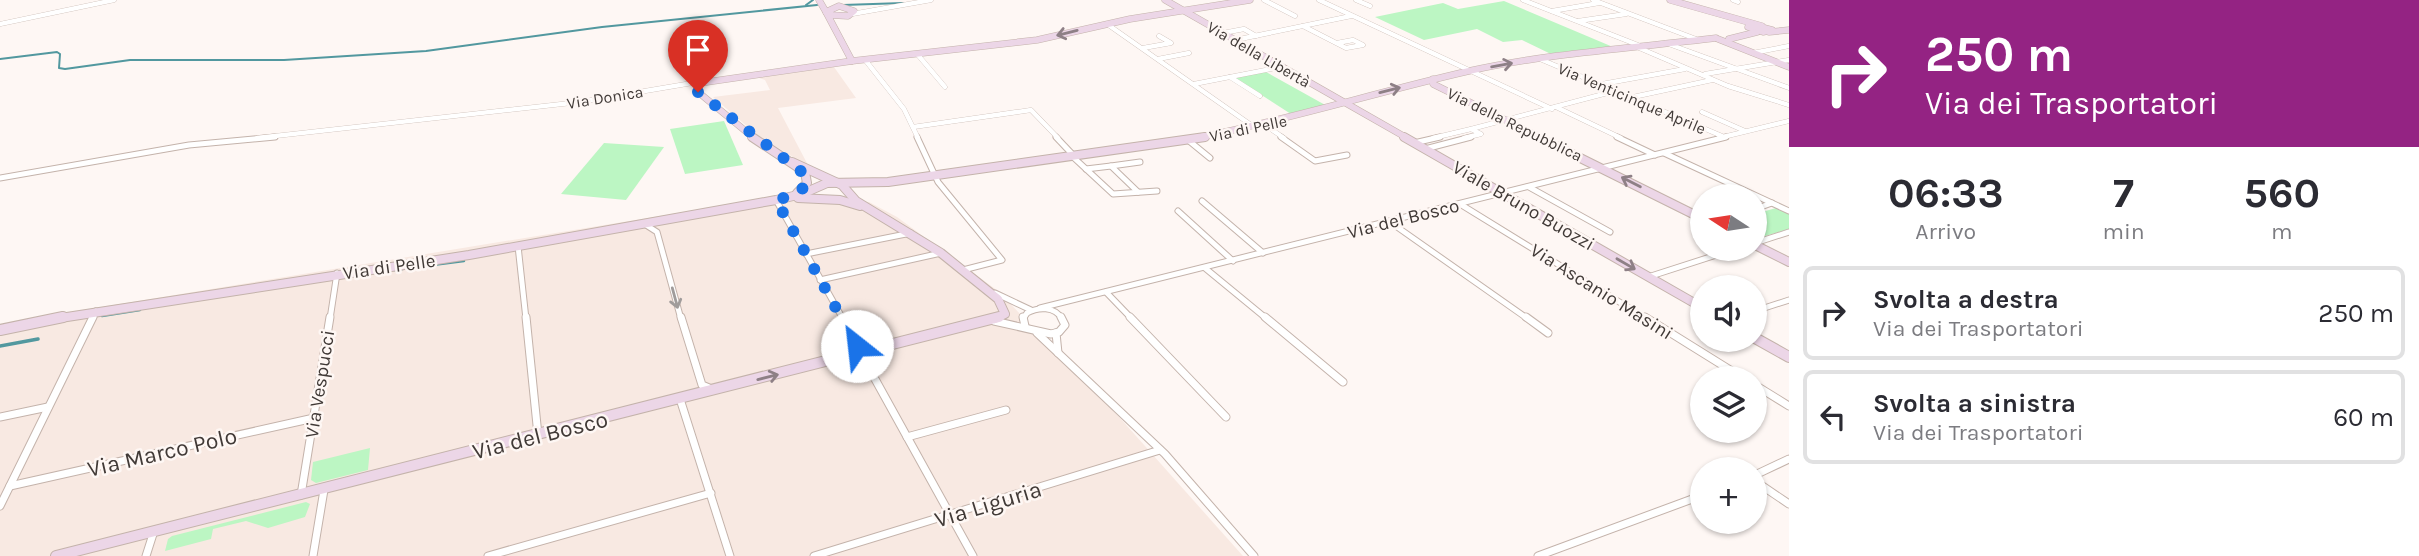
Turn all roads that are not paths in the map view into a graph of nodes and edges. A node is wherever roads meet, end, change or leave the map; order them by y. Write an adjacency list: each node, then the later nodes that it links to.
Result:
1 (114, 0): 23 (street)
2 (931, 0): 17 (street)
3 (1165, 0): 15 (street, Via della Libertà)
4 (1250, 0): 15 (street, Via Donica)
5 (1264, 0): 20 (street)
6 (1319, 0): 21 (street)
7 (1356, 0): 13 (street)
8 (1522, 0): 16 (street)
9 (1594, 0): 12 (street)
10 (1670, 0): 27 (street)
11 (819, 1): 14 (street); 19 (street)
12 (1601, 3): 16 (street); 18 (street)
13 (1370, 6)
14 (834, 7): 17 (street); 19 (street)
15 (1182, 10): 24 (street, Via Donica); 29 (street, Via della Libertà)
16 (1552, 11): 22 (street)
17 (850, 12): 19 (street); 25 (street)
18 (1629, 13): 22 (street); 33 (street)
19 (828, 14): 25 (street)
20 (1295, 16)
21 (1353, 16): 26 (street); 53 (street)
22 (1576, 21): 38 (street)
23 (0, 24)
24 (1107, 24): 39 (street); 42 (street, Via Donica, one-way to 42)
25 (834, 26): 46 (street)
26 (1303, 26): 31 (street); 35 (street)
27 (1765, 29): 28 (street); 32 (street); 32 (street)
28 (1787, 31)
29 (1223, 33): 31 (street); 34 (street, Via della Libertà)
30 (1159, 36): 39 (street)
31 (1256, 36): 34 (street)
32 (1718, 37): 33 (street, Via di Pelle); 41 (street)
33 (1696, 39): 36 (street, Via di Pelle)
34 (1235, 40): 49 (street, Via della Libertà)
35 (1336, 43): 35 (street)
36 (1664, 43): 38 (street, Via di Pelle); 52 (street)
37 (1789, 46): 41 (street)
38 (1641, 47): 44 (street, Via di Pelle); 51 (street)
39 (1143, 48): 43 (street)
40 (1189, 53): 43 (street)
41 (1753, 53): 48 (street)
42 (918, 55): 47 (street, Via Donica); 61 (street)
43 (1158, 59): 59 (street)
44 (1539, 59): 53 (street, Via di Pelle, one-way to 44); 60 (street, Via Venticinque Aprile)
45 (1789, 60): 48 (street)
46 (852, 61): 47 (street, Via Donica); 58 (street, Via Donica)
47 (866, 61): 74 (street)
48 (1777, 62): 50 (street); 52 (street)
49 (1281, 66): 55 (street); 66 (street, Via della Libertà)
50 (1789, 67)
51 (1687, 69): 54 (street); 60 (street)
52 (1737, 69): 54 (street); 62 (street)
53 (1470, 71): 56 (street, Via di Pelle); 68 (street)
54 (1702, 75): 57 (street)
55 (1230, 77): 59 (street); 64 (street)
56 (1434, 79): 66 (street, Via di Pelle, one-way to 56); 70 (street, Via della Repubblica)
57 (1714, 80): 65 (street); 67 (street)
58 (704, 81): 88 (street); 93 (street, Via Donica)
59 (1194, 84): 76 (street)
60 (1601, 85): 63 (street, Via Venticinque Aprile)
61 (945, 87)
62 (1789, 88)
63 (1615, 91): 65 (street, Via Venticinque Aprile); 68 (street)
64 (1260, 96)
65 (1632, 98): 79 (street, Via Venticinque Aprile)
66 (1347, 102): 73 (street, Via di Pelle); 81 (street, Viale Bruno Buozzi)
67 (1789, 105)
68 (1554, 108): 70 (street); 84 (street)
69 (1702, 112): 78 (street)
70 (1505, 120): 77 (street); 90 (street, Via della Repubblica)
71 (1789, 121): 72 (street, Via del Bosco)
72 (1779, 124): 75 (street); 78 (street, Via del Bosco)
73 (1265, 125): 76 (street, Via di Pelle); 83 (street)
74 (913, 127): 85 (street); 92 (street)
75 (1789, 127)
76 (1255, 128): 80 (street, Via di Pelle)
77 (1471, 129): 81 (street); 81 (street)
78 (1747, 131): 79 (street, Via del Bosco)
79 (1724, 137): 82 (street, Via del Bosco)
80 (1188, 140): 85 (street, Via di Pelle); 86 (street)
81 (1423, 145): 99 (street, Viale Bruno Buozzi)
82 (1664, 152): 84 (street, Via del Bosco); 102 (street)
83 (1347, 155)
84 (1655, 155): 90 (street, Via del Bosco)
85 (1073, 156): 91 (street); 92 (street, Via di Pelle)
86 (1210, 158)
87 (1140, 162): 89 (street)
88 (792, 163): 94 (street); 100 (street)
89 (1111, 166): 91 (street); 98 (street)
90 (1602, 167): 96 (street, Via del Bosco); 108 (street, Via della Repubblica, one-way to 90)
91 (1086, 169): 98 (street)
92 (935, 176): 95 (street, Via di Pelle); 126 (street)
93 (0, 178)
94 (837, 182): 95 (street, Via di Pelle); 100 (street, Via di Pelle); 105 (street)
95 (888, 182): 105 (street)
96 (1529, 187): 99 (street, Via del Bosco); 113 (street)
97 (1157, 191): 98 (street)
98 (1138, 192)
99 (1503, 193): 103 (street, Via del Bosco); 128 (street, Viale Bruno Buozzi, one-way to 128)
100 (777, 200): 105 (street, Via di Pelle); 109 (street, Via di Pelle); 121 (street)
101 (1202, 201): 120 (street)
102 (1772, 203): 104 (street); 107 (street)
103 (1460, 204): 110 (street, Via del Bosco); 151 (street, Via Ascanio Masini)
104 (1768, 204)
105 (874, 211): 115 (street)
106 (1178, 211): 122 (street)
107 (1789, 211)
108 (1690, 212)
109 (682, 216): 111 (street, Via di Pelle); 112 (street)
110 (1390, 222): 120 (street, Via del Bosco); 145 (street)
111 (627, 225): 112 (street); 117 (street, Via di Pelle)
112 (657, 232): 153 (street, one-way to 153)
113 (1610, 232)
114 (1789, 232): 116 (street)
115 (911, 233): 119 (street); 121 (street)
116 (1768, 239)
117 (518, 246): 127 (street, Via di Pelle); 164 (street)
118 (1768, 251): 124 (street)
119 (941, 253): 126 (street); 129 (street)
120 (1263, 253): 122 (street, Via del Bosco)
121 (806, 254): 129 (street)
122 (1233, 261): 125 (street, Via del Bosco)
123 (1698, 261): 128 (street)
124 (1789, 262)
125 (1205, 268): 131 (street, Via del Bosco); 154 (street)
126 (963, 270): 130 (street)
127 (337, 273): 138 (street, Via di Pelle); 163 (street, Via Vespucci)
128 (1648, 277): 133 (street, Viale Bruno Buozzi)
129 (820, 280): 150 (street)
130 (981, 284): 137 (street); 140 (street)
131 (1106, 292): 134 (street, Via del Bosco); 162 (street)
132 (1789, 300): 135 (street)
133 (1690, 301)
134 (1068, 302): 136 (street, Via del Bosco); 139 (street)
135 (1767, 307)
136 (1040, 308): 137 (street, Via del Bosco); 139 (street)
137 (1031, 310): 141 (street)
138 (96, 311): 142 (street, Via di Pelle); 159 (street)
139 (1059, 314): 144 (street)
140 (992, 321): 141 (street, Via del Bosco); 147 (street, Via del Bosco)
141 (1025, 326): 143 (street, Via del Bosco)
142 (0, 330)
143 (1037, 333): 144 (street); 148 (street, Via del Bosco)
144 (1056, 333): 148 (street)
145 (1548, 333)
146 (1767, 345): 149 (street)
147 (879, 349): 150 (street, Via del Bosco); 152 (street)
148 (1059, 355): 166 (street, Via del Bosco)
149 (1789, 357)
150 (847, 358): 152 (street); 155 (street, Via del Bosco, one-way to 150)
151 (1723, 366)
152 (870, 370): 165 (street)
153 (696, 373): 155 (street); 157 (street)
154 (1343, 382)
155 (724, 388): 157 (street, Via del Bosco)
156 (1767, 392): 158 (street)
157 (678, 400): 164 (street, Via del Bosco); 172 (street)
158 (1789, 406)
159 (48, 408): 161 (street); 169 (street)
160 (1006, 410): 165 (street)
161 (0, 417)
162 (1226, 417)
163 (314, 418): 169 (street, Via Marco Polo); 173 (street, Via Vespucci)
164 (537, 435): 171 (street, Via del Bosco)
165 (907, 437): 177 (street)
166 (1160, 450): 177 (street, Via Liguria); 186 (street, Via del Bosco)
167 (1789, 459): 168 (street)
168 (1767, 469)
169 (9, 486): 176 (street)
170 (1767, 489): 175 (street)
171 (324, 490): 173 (street, Via del Bosco); 181 (street)
172 (711, 493): 182 (street); 183 (street)
173 (301, 495): 178 (street, Via del Bosco)
174 (1690, 500): 187 (street)
175 (1789, 503)
176 (0, 506)
177 (951, 515): 184 (street, Via Liguria); 185 (street)
178 (154, 531): 179 (street, Via del Bosco); 180 (street)
179 (56, 556)
180 (146, 556)
181 (313, 556)
182 (488, 556)
183 (730, 556)
184 (814, 556)
185 (973, 556)
186 (1254, 556)
187 (1538, 556)

